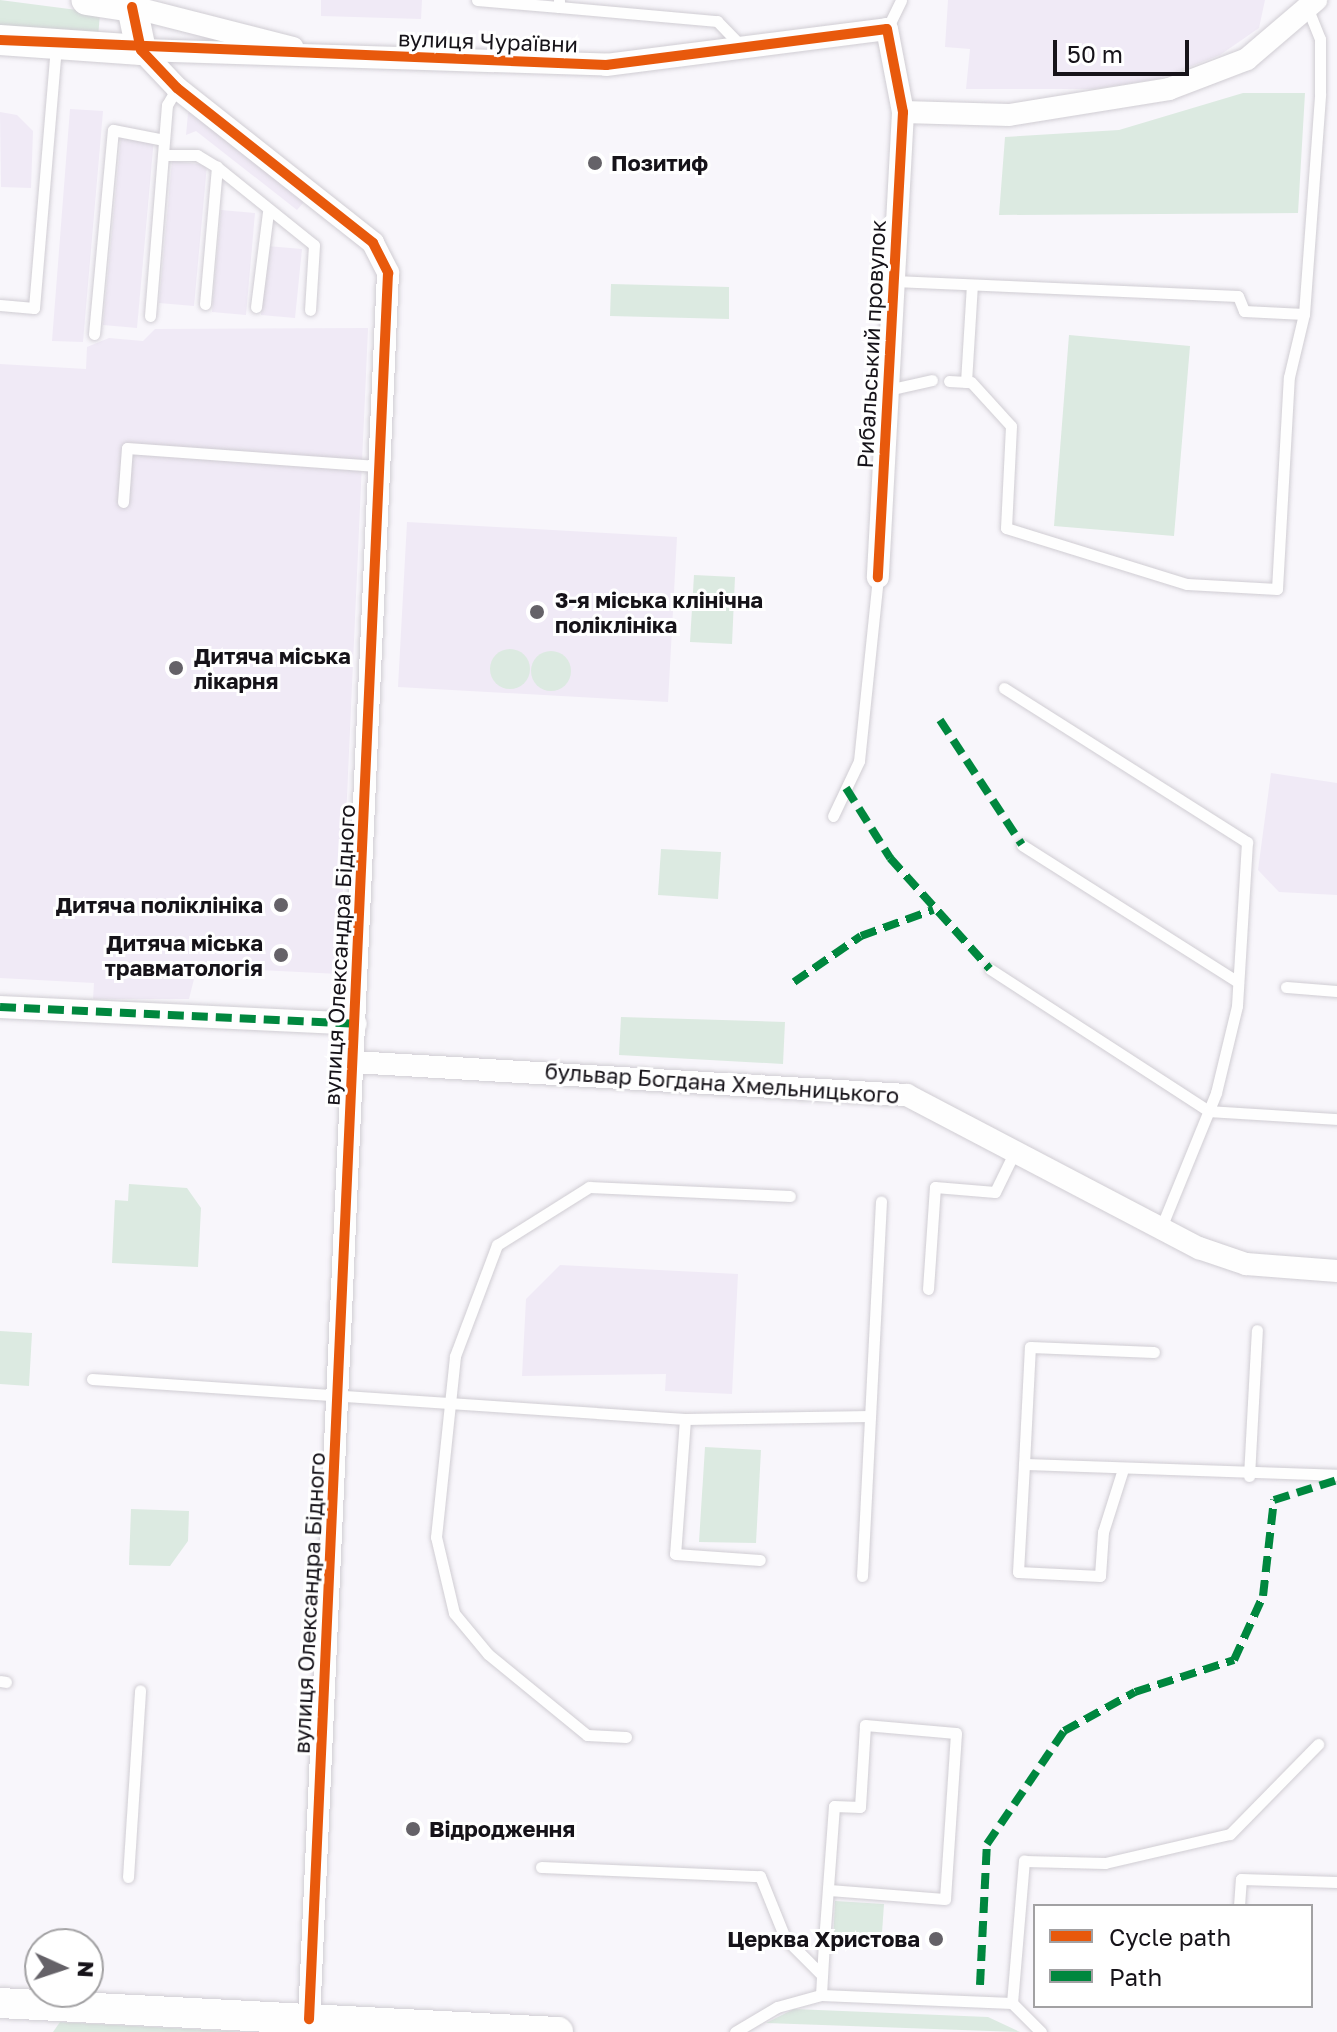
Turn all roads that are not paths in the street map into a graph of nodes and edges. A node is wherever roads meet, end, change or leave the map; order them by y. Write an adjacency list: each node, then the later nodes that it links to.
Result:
1 (87, 0): 6 (main road, вулиця Чураївни)
2 (477, 0): 5 (lane)
3 (901, 0): 7 (lane)
4 (1311, 3): 14 (street); 25 (lane)
5 (559, 4): 11 (lane)
6 (132, 7): 10 (main road); 12 (street, вулиця Чураївни)
7 (887, 29): 11 (street, вулиця Чураївни); 14 (street)
8 (0, 40): 9 (main road, вулиця Чураївни)
9 (56, 46): 10 (main road, вулиця Чураївни); 22 (lane)
10 (141, 50): 12 (street, вулиця Чураївни); 13 (street, вулиця Олександра Бідного)
11 (747, 52): 12 (street, вулиця Чураївни)
12 (325, 58)
13 (177, 88): 15 (lane); 32 (street, вулиця Олександра Бідного)
14 (903, 112): 19 (street, Рибальський провулок)
15 (164, 140): 16 (lane); 27 (lane)
16 (164, 155): 17 (lane); 26 (lane)
17 (217, 167): 18 (lane); 21 (lane)
18 (268, 212): 23 (lane); 24 (lane)
19 (894, 281): 20 (lane); 31 (street, Рибальський провулок)
20 (972, 285): 25 (lane); 30 (lane)
21 (205, 304)
22 (0, 305)
23 (256, 307)
24 (310, 310)
25 (1304, 314): 30 (lane)
26 (150, 316)
27 (94, 334)
28 (932, 380): 31 (lane)
29 (949, 381): 30 (lane)
30 (966, 382)
31 (888, 390): 34 (street, Рибальський провулок)
32 (381, 466): 33 (lane); 43 (street, вулиця Олександра Бідного)
33 (123, 502)
34 (878, 577): 36 (lane)
35 (1004, 688): 39 (lane)
36 (833, 816)
37 (1022, 845): 39 (lane)
38 (990, 969): 45 (lane)
39 (1238, 982): 45 (lane)
40 (1286, 987): 41 (lane)
41 (1337, 991)
42 (0, 1007): 43 (street)
43 (356, 1024): 44 (street, вулиця Олександра Бідного)
44 (353, 1062): 47 (street, бульвар Богдана Хмельницького); 56 (street, вулиця Олександра Бідного)
45 (1209, 1111): 46 (lane); 50 (lane)
46 (1337, 1119)
47 (1016, 1149): 50 (street, бульвар Богдана Хмельницького); 52 (lane)
48 (790, 1196): 57 (lane)
49 (881, 1201): 58 (lane)
50 (1162, 1225): 51 (street, бульвар Богдана Хмельницького)
51 (1337, 1271)
52 (928, 1289)
53 (1257, 1330): 63 (lane)
54 (1154, 1352): 60 (lane)
55 (92, 1379): 56 (lane)
56 (338, 1395): 57 (lane); 79 (street, вулиця Олександра Бідного)
57 (448, 1403): 59 (lane); 67 (lane)
58 (870, 1416): 59 (lane); 65 (lane)
59 (685, 1419): 64 (lane)
60 (1024, 1464): 61 (lane); 61 (lane)
61 (1123, 1469): 63 (lane)
62 (1337, 1475): 63 (lane)
63 (1249, 1476)
64 (760, 1560)
65 (862, 1576)
66 (140, 1690): 70 (lane)
67 (626, 1737)
68 (1318, 1744): 77 (lane)
69 (541, 1867): 74 (lane)
70 (128, 1877)
71 (1337, 1882): 73 (lane)
72 (828, 1890): 72 (lane); 74 (lane)
73 (1239, 1904)
74 (822, 1975): 75 (lane)
75 (821, 1995): 77 (lane); 81 (lane)
76 (0, 2003): 78 (main road)
77 (1012, 2003): 82 (lane)
78 (40, 2018): 79 (main road)
79 (309, 2019): 80 (main road)
80 (558, 2032)
81 (735, 2032)
82 (1041, 2032)

